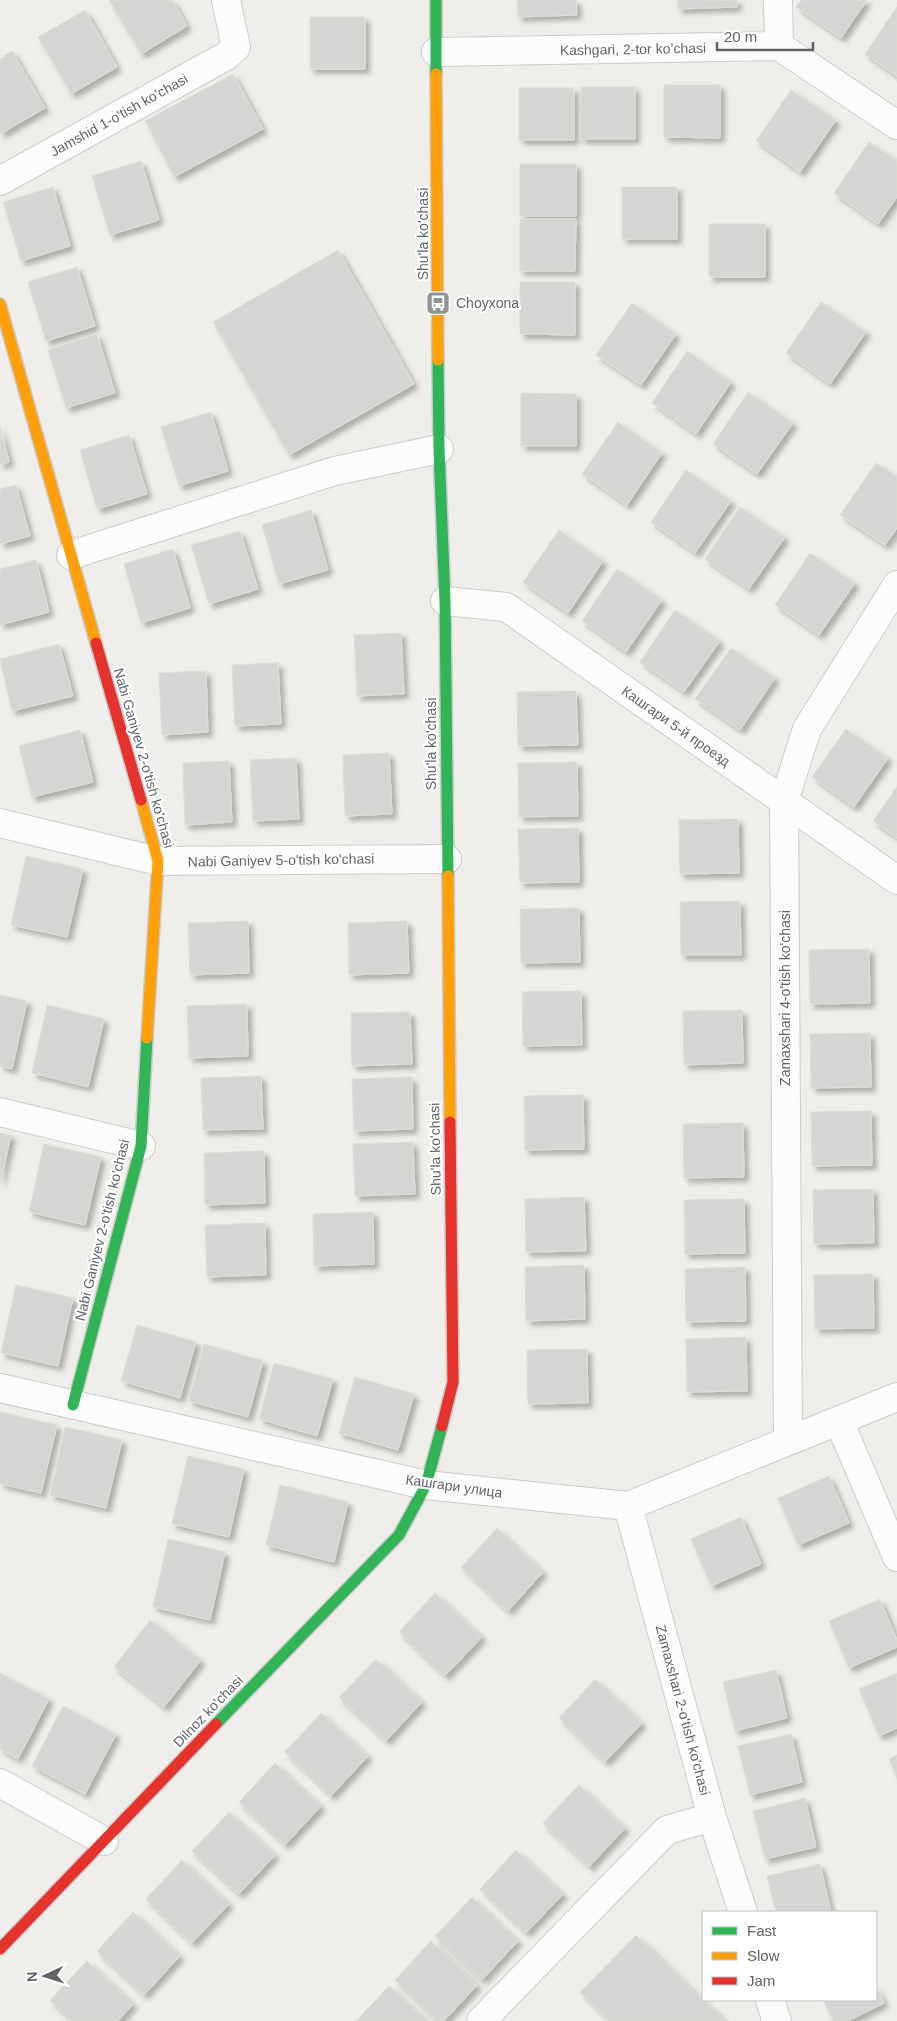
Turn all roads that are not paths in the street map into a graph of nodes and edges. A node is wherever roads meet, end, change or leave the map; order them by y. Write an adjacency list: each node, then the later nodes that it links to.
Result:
1 (226, 0): 7 (street, Jamshid 1-o'tish ko'chasi)
2 (436, 0): 5 (street, Shu'la ko'chasi)
3 (778, 0): 4 (street)
4 (779, 46): 5 (street, Kashgari, 2-tor ko’chasi); 6 (street)
5 (436, 52): 9 (street, Shu'la ko'chasi)
6 (897, 125)
7 (0, 182)
8 (0, 304): 10 (street, Nabi Ganiyev 2-o'tish ko'chasi)
9 (439, 449): 10 (street); 12 (street, Shu'la ko'chasi)
10 (71, 555): 16 (street, Nabi Ganiyev 2-o'tish ko'chasi)
11 (897, 585): 13 (street, Zamaxshari 4-o'tish ko'chasi)
12 (445, 602): 13 (street, Кашгари 5-й проезд); 15 (street, Shu'la ko'chasi)
13 (784, 801): 17 (street, Кашгари 5-й проезд); 24 (street, Zamaxshari 4-o'tish ko'chasi)
14 (0, 823): 16 (street, Nabi Ganiyev 5-o'tish ko'chasi)
15 (447, 859): 16 (street, Nabi Ganiyev 5-o'tish ko'chasi); 25 (street, Shu'la ko'chasi)
16 (158, 862): 19 (street, Nabi Ganiyev 2-o'tish ko'chasi)
17 (897, 880)
18 (0, 1112): 19 (street)
19 (141, 1146): 22 (street, Nabi Ganiyev 2-o'tish ko'chasi)
20 (0, 1388): 22 (street, Кашгари улица)
21 (897, 1397): 23 (street, Кашгари улица)
22 (73, 1405): 25 (street, Кашгари улица)
23 (839, 1421): 24 (street, Кашгари улица); 27 (street)
24 (788, 1441): 26 (street, Кашгари улица)
25 (426, 1485): 26 (street, Кашгари улица); 30 (street, Dilnoz ko'chasi)
26 (628, 1506): 29 (street, Zamaxshari 2-o'tish ko'chasi)
27 (897, 1557)
28 (0, 1783): 30 (street)
29 (712, 1817): 31 (street, Zamaxshari 2-o'tish ko'chasi); 34 (street)
30 (104, 1841): 32 (street, Dilnoz ko'chasi)
31 (742, 1911)
32 (0, 1949)
33 (770, 2001): 35 (street)
34 (481, 2021)
35 (777, 2021)

